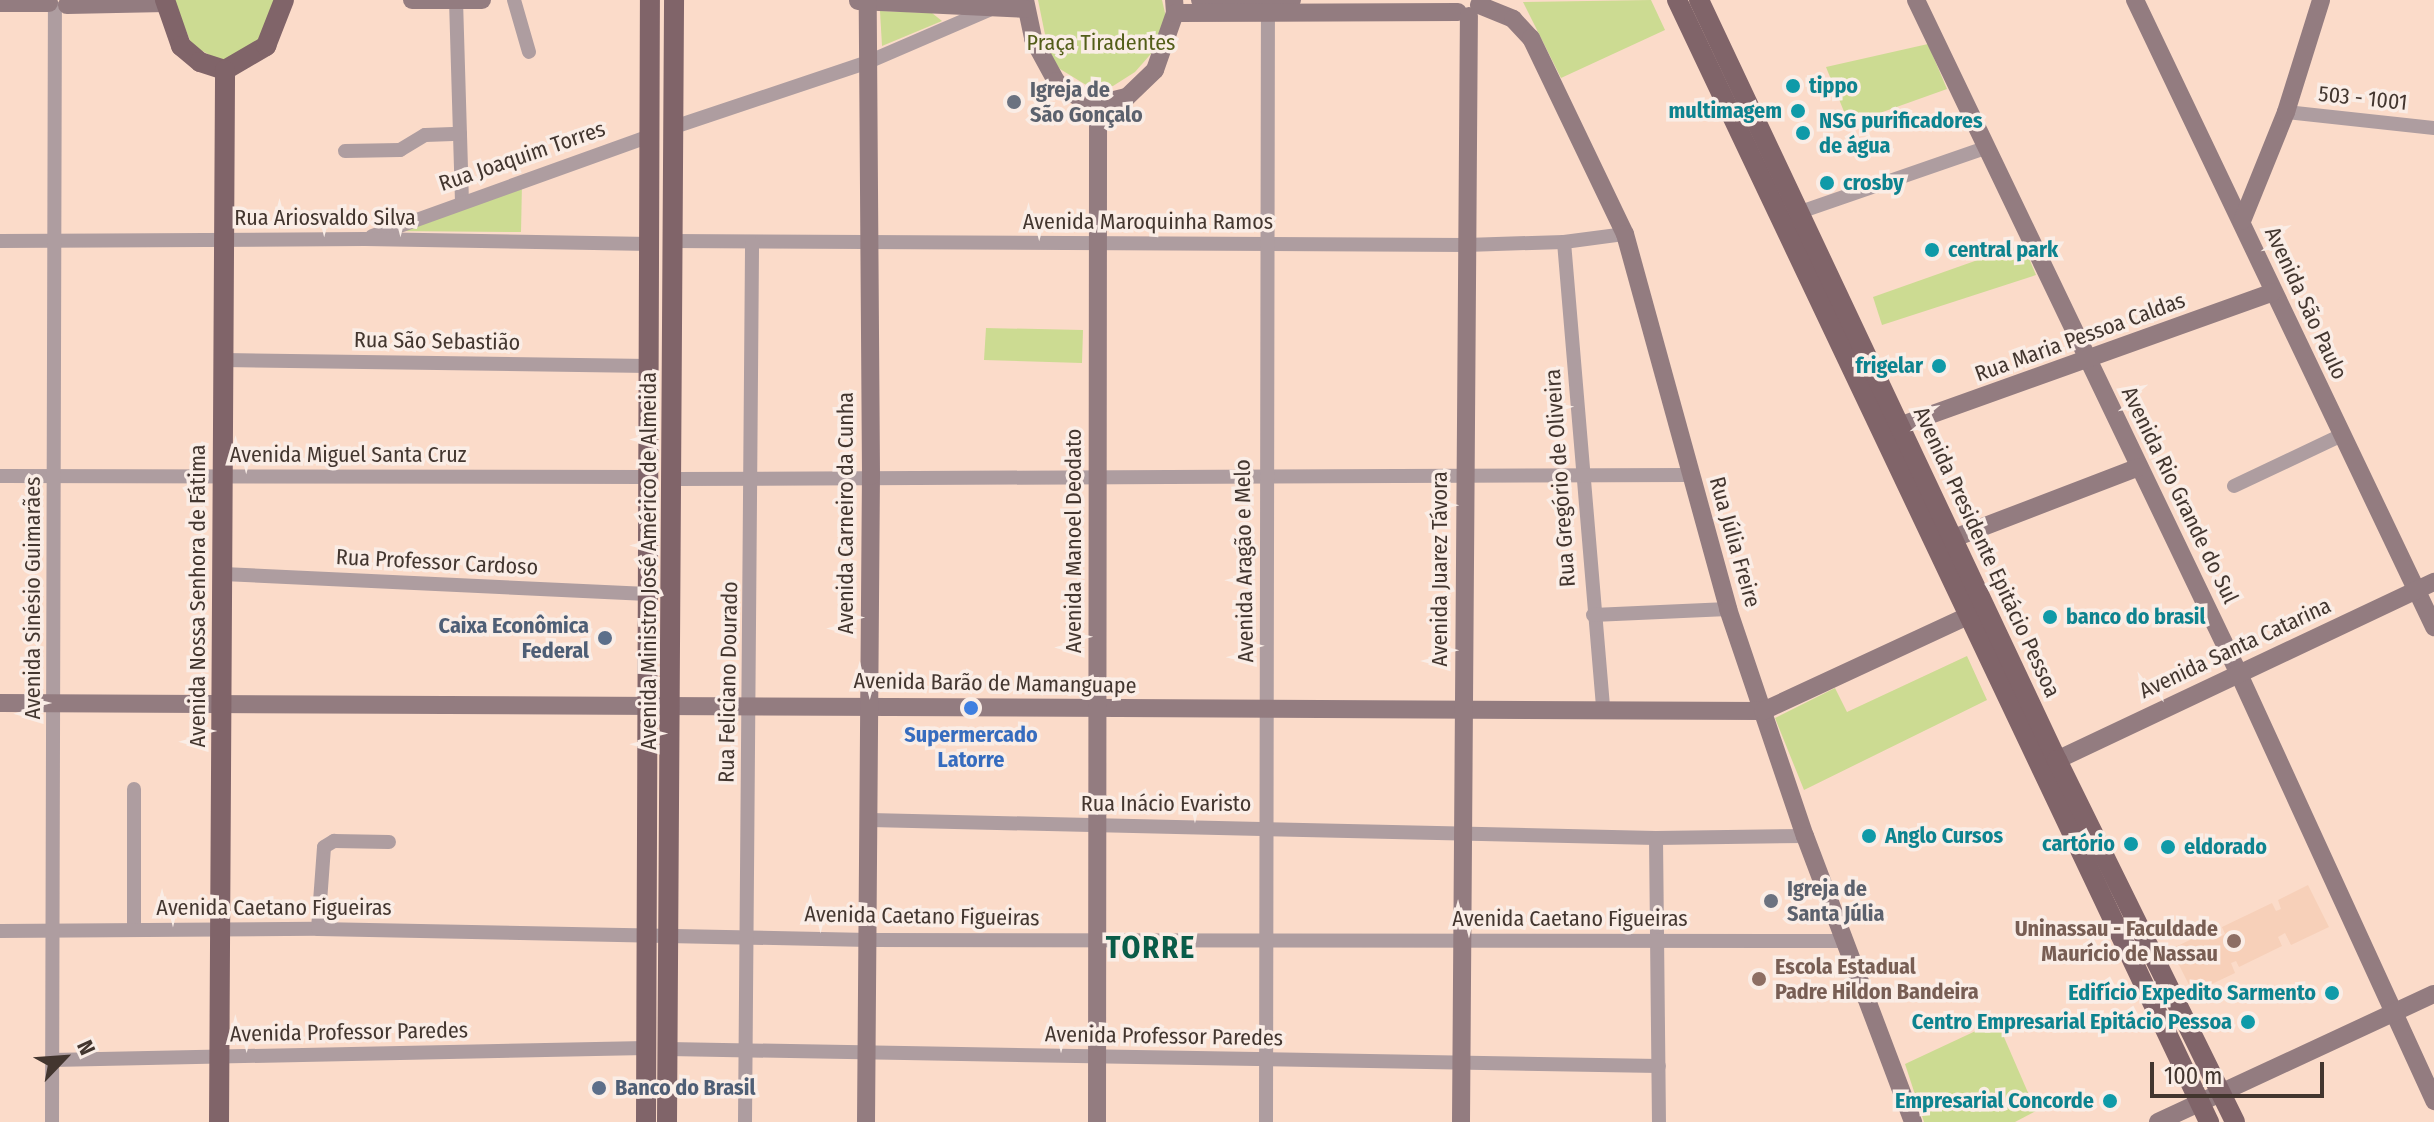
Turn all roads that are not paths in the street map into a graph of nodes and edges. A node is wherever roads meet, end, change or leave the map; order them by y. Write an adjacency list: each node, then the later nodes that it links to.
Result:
1 (284, 0): 26 (main road)
2 (412, 0): 3 (street)
3 (456, 0): 4 (street); 31 (street)
4 (482, 0)
5 (514, 0): 24 (street)
6 (650, 0): 32 (main road, Avenida Ministro José Américo de Almeida)
7 (674, 0): 29 (main road, Avenida Ministro José Américo de Almeida)
8 (1200, 0): 22 (street)
9 (1292, 0): 22 (street)
10 (1677, 0): 56 (main road, Avenida Presidente Epitácio Pessoa)
11 (1699, 0): 36 (main road, Avenida Presidente Epitácio Pessoa)
12 (1916, 0): 33 (street, Avenida Rio Grande do Sul)
13 (2135, 0): 37 (street, Avenida São Paulo)
14 (2321, 0): 28 (street)
15 (864, 1): 23 (street); 25 (street, Avenida Carneiro da Cunha)
16 (166, 2): 18 (street); 26 (main road)
17 (0, 3): 18 (street)
18 (59, 4): 42 (street, Avenida Sinésio Guimarães)
19 (1025, 4): 23 (street); 27 (street)
20 (1174, 6): 22 (street); 27 (street)
21 (1468, 7): 22 (street); 38 (street, Rua Júlia Freire); 49 (street, Avenida Juarez Távora)
22 (1268, 8): 48 (street, Avenida Aragão e Melo)
23 (989, 10): 25 (street)
24 (529, 52)
25 (868, 62): 29 (street); 43 (street, Avenida Carneiro da Cunha)
26 (225, 70): 40 (main road, Avenida Nossa Senhora de Fátima)
27 (1098, 104): 47 (street, Avenida Manoel Deodato)
28 (2286, 112): 30 (street, 503 - 1001); 37 (street)
29 (671, 128): 45 (main road, Avenida Ministro José Américo de Almeida)
30 (2434, 128)
31 (460, 134): 34 (street); 35 (street)
32 (650, 136): 35 (street, Rua Joaquim Torres); 45 (main road, Avenida Ministro José Américo de Almeida)
33 (1985, 148): 36 (street); 52 (street, Avenida Rio Grande do Sul)
34 (345, 151)
35 (462, 199): 39 (street, Rua Joaquim Torres)
36 (1803, 211): 54 (main road, Avenida Presidente Epitácio Pessoa)
37 (2242, 221): 50 (street, Avenida São Paulo)
38 (1625, 234): 44 (street, Avenida Maroquinha Ramos); 59 (street, Rua Júlia Freire)
39 (365, 239): 40 (street, Rua Ariosvaldo Silva); 45 (street, Rua Ariosvaldo Silva)
40 (224, 240): 42 (street, Rua Ariosvaldo Silva); 51 (main road, Avenida Nossa Senhora de Fátima)
41 (0, 241): 42 (street, Rua Ariosvaldo Silva)
42 (54, 242): 61 (street, Avenida Sinésio Guimarães)
43 (870, 242): 46 (street, Avenida Maroquinha Ramos); 47 (street, Avenida Maroquinha Ramos); 63 (street, Avenida Carneiro da Cunha)
44 (1564, 242): 49 (street, Avenida Maroquinha Ramos); 65 (street, Rua Gregório de Oliveira)
45 (660, 243): 46 (street, Avenida Maroquinha Ramos); 53 (main road, Avenida Ministro José Américo de Almeida); 69 (main road, Avenida Ministro José Américo de Almeida)
46 (752, 243): 67 (street, Rua Feliciano Dourado)
47 (1101, 244): 48 (street, Avenida Maroquinha Ramos); 64 (street, Avenida Manoel Deodato)
48 (1268, 245): 49 (street, Avenida Maroquinha Ramos); 58 (street, Avenida Aragão e Melo)
49 (1466, 245): 68 (street, Avenida Juarez Távora)
50 (2273, 292): 52 (street, Rua Maria Pessoa Caldas); 55 (street, Avenida São Paulo)
51 (224, 360): 53 (street, Rua São Sebastião); 62 (main road, Avenida Nossa Senhora de Fátima)
52 (2089, 362): 54 (street, Rua Maria Pessoa Caldas); 57 (street, Avenida Rio Grande do Sul)
53 (649, 366): 66 (main road, Avenida Ministro José Américo de Almeida)
54 (1902, 425): 56 (street); 71 (main road, Avenida Presidente Epitácio Pessoa)
55 (2342, 435): 70 (street); 74 (street, Avenida São Paulo)
56 (1886, 438): 78 (main road, Avenida Presidente Epitácio Pessoa)
57 (2139, 467): 71 (street); 80 (street, Avenida Rio Grande do Sul)
58 (1264, 475): 64 (street); 68 (street); 88 (street, Avenida Aragão e Melo)
59 (1690, 475): 65 (street); 76 (street, Rua Júlia Freire)
60 (0, 476): 61 (street, Avenida Miguel Santa Cruz)
61 (55, 476): 62 (street, Avenida Miguel Santa Cruz); 82 (street, Avenida Sinésio Guimarães)
62 (220, 476): 66 (street, Avenida Miguel Santa Cruz); 72 (main road, Avenida Nossa Senhora de Fátima)
63 (871, 476): 64 (street); 67 (street); 83 (street, Avenida Carneiro da Cunha)
64 (1098, 476): 89 (street, Avenida Manoel Deodato)
65 (1582, 476): 68 (street); 77 (street, Rua Gregório de Oliveira)
66 (649, 477): 75 (main road, Avenida Ministro José Américo de Almeida)
67 (753, 477): 69 (street); 85 (street, Rua Feliciano Dourado)
68 (1464, 477): 90 (street, Avenida Juarez Távora)
69 (675, 479): 86 (main road, Avenida Ministro José Américo de Almeida)
70 (2234, 486)
71 (1954, 538): 93 (main road, Avenida Presidente Epitácio Pessoa)
72 (223, 574): 75 (street, Rua Professor Cardoso); 84 (main road, Avenida Nossa Senhora de Fátima)
73 (2434, 582): 74 (street, Avenida Santa Catarina)
74 (2416, 590): 79 (street, Avenida São Paulo); 80 (street, Avenida Santa Catarina)
75 (648, 594): 87 (main road, Avenida Ministro José Américo de Almeida)
76 (1728, 609): 77 (street); 92 (street, Rua Júlia Freire)
77 (1593, 615): 91 (street, Rua Gregório de Oliveira)
78 (1968, 616): 92 (street, Avenida Barão de Mamanguape); 130 (main road, Avenida Presidente Epitácio Pessoa)
79 (2434, 627)
80 (2238, 672): 93 (street, Avenida Santa Catarina); 117 (street, Avenida Rio Grande do Sul)
81 (0, 703): 82 (street, Avenida Barão de Mamanguape)
82 (56, 703): 84 (street, Avenida Barão de Mamanguape); 108 (street, Avenida Sinésio Guimarães)
83 (869, 703): 85 (street, Avenida Barão de Mamanguape); 89 (street, Avenida Barão de Mamanguape); 95 (street, Avenida Carneiro da Cunha)
84 (223, 704): 87 (street, Avenida Barão de Mamanguape); 102 (main road, Avenida Nossa Senhora de Fátima)
85 (751, 704): 86 (street, Avenida Barão de Mamanguape); 109 (street, Rua Feliciano Dourado)
86 (673, 706): 87 (street, Avenida Barão de Mamanguape); 107 (main road, Avenida Ministro José Américo de Almeida)
87 (646, 707): 106 (main road, Avenida Ministro José Américo de Almeida)
88 (1267, 710): 89 (street, Avenida Barão de Mamanguape); 90 (street, Avenida Barão de Mamanguape); 97 (street, Avenida Aragão e Melo)
89 (1097, 711): 96 (street, Avenida Manoel Deodato)
90 (1465, 711): 91 (street, Avenida Barão de Mamanguape); 98 (street, Avenida Juarez Távora)
91 (1603, 711): 92 (street, Avenida Barão de Mamanguape)
92 (1763, 711): 99 (street, Rua Júlia Freire)
93 (2057, 760): 128 (main road, Avenida Presidente Epitácio Pessoa)
94 (134, 789): 104 (street)
95 (870, 820): 96 (street, Rua Inácio Evaristo); 111 (street, Avenida Carneiro da Cunha)
96 (1100, 827): 97 (street, Rua Inácio Evaristo); 110 (street, Avenida Manoel Deodato)
97 (1266, 827): 98 (street, Rua Inácio Evaristo); 113 (street, Avenida Aragão e Melo)
98 (1462, 832): 100 (street, Rua Inácio Evaristo); 112 (street, Avenida Juarez Távora)
99 (1805, 836): 100 (street, Rua Inácio Evaristo); 114 (street, Rua Júlia Freire)
100 (1656, 838): 115 (street)
101 (389, 842): 103 (street)
102 (223, 929): 103 (street, Avenida Caetano Figueiras); 104 (street, Avenida Caetano Figueiras); 122 (main road, Avenida Nossa Senhora de Fátima)
103 (318, 929): 106 (street, Avenida Caetano Figueiras)
104 (134, 930): 108 (street, Avenida Caetano Figueiras)
105 (0, 931): 108 (street, Avenida Caetano Figueiras)
106 (646, 933): 107 (street, Avenida Caetano Figueiras); 118 (main road, Avenida Ministro José Américo de Almeida)
107 (669, 933): 109 (street, Avenida Caetano Figueiras); 119 (main road, Avenida Ministro José Américo de Almeida)
108 (52, 934): 124 (street, Avenida Sinésio Guimarães)
109 (746, 935): 111 (street, Avenida Caetano Figueiras); 120 (street, Rua Feliciano Dourado)
110 (1098, 939): 111 (street, Avenida Caetano Figueiras); 113 (street, Avenida Caetano Figueiras); 123 (street, Avenida Manoel Deodato)
111 (869, 940): 121 (street, Avenida Carneiro da Cunha)
112 (1462, 940): 113 (street, Avenida Caetano Figueiras); 115 (street, Avenida Caetano Figueiras); 126 (street, Avenida Juarez Távora)
113 (1266, 941): 125 (street, Avenida Aragão e Melo)
114 (1844, 941): 115 (street, Avenida Caetano Figueiras); 141 (street, Rua Júlia Freire)
115 (1658, 942): 127 (street)
116 (2434, 994): 117 (street)
117 (2391, 1015): 128 (street); 129 (street, Avenida Rio Grande do Sul)
118 (646, 1048): 122 (street, Avenida Professor Paredes); 133 (main road, Avenida Ministro José Américo de Almeida)
119 (668, 1049): 120 (street, Avenida Professor Paredes); 134 (main road, Avenida Ministro José Américo de Almeida)
120 (745, 1050): 121 (street, Avenida Professor Paredes); 135 (street, Rua Feliciano Dourado)
121 (866, 1053): 123 (street, Avenida Professor Paredes); 136 (street, Avenida Carneiro da Cunha)
122 (220, 1056): 124 (street, Avenida Professor Paredes); 132 (main road, Avenida Nossa Senhora de Fátima)
123 (1098, 1056): 125 (street, Avenida Professor Paredes); 137 (street, Avenida Manoel Deodato)
124 (52, 1060): 131 (street, Avenida Sinésio Guimarães)
125 (1266, 1061): 126 (street, Avenida Professor Paredes); 138 (street, Avenida Aragão e Melo)
126 (1461, 1063): 127 (street, Avenida Professor Paredes); 139 (street, Avenida Juarez Távora)
127 (1659, 1066): 140 (street)
128 (2220, 1091): 130 (street); 144 (main road, Avenida Presidente Epitácio Pessoa)
129 (2434, 1101)
130 (2199, 1102): 142 (street); 143 (main road, Avenida Presidente Epitácio Pessoa)
131 (52, 1122)
132 (219, 1122)
133 (646, 1122)
134 (667, 1122)
135 (745, 1122)
136 (866, 1122)
137 (1097, 1122)
138 (1266, 1122)
139 (1461, 1122)
140 (1659, 1122)
141 (1913, 1122)
142 (2158, 1122)
143 (2209, 1122)
144 (2235, 1122)

